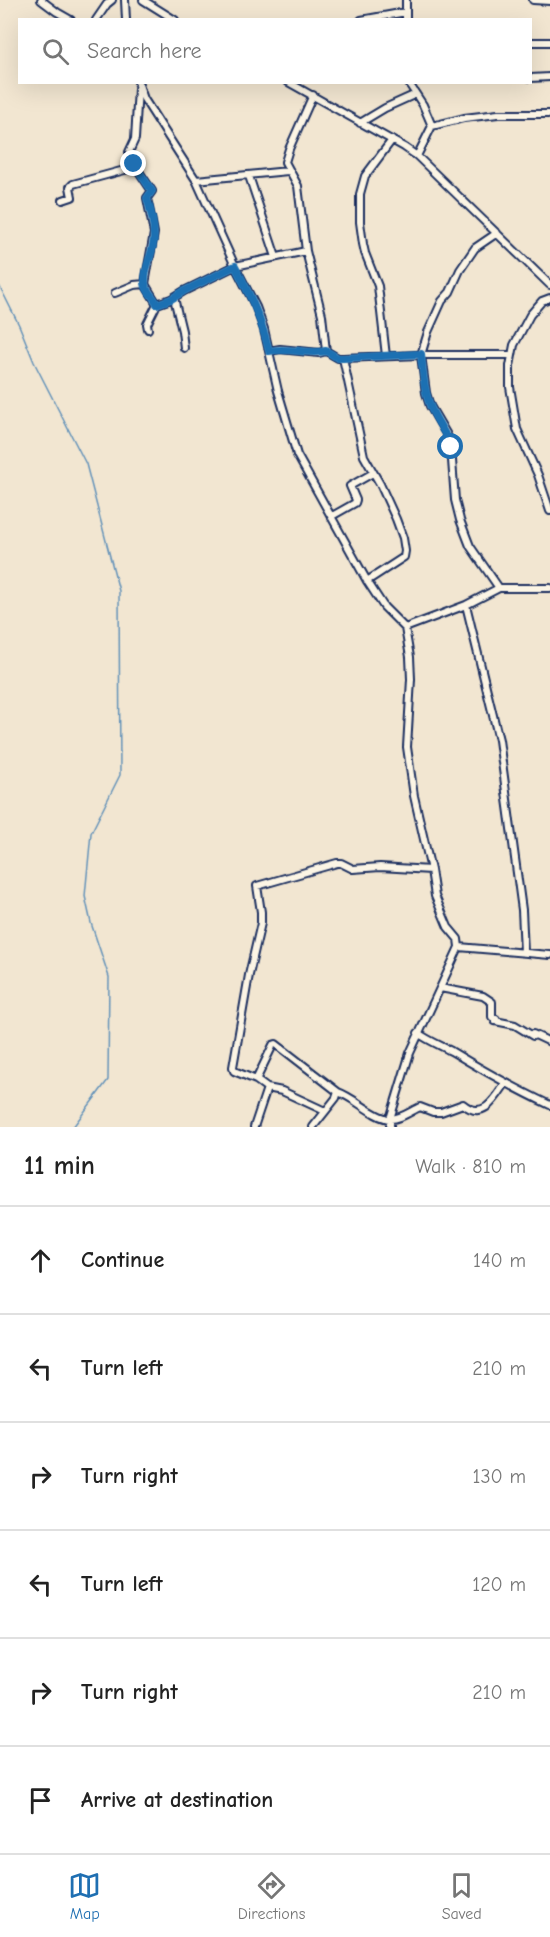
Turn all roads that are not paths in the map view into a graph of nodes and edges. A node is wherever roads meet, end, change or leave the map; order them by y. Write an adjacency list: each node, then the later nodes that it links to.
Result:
1 (41, 0): 9 (street)
2 (112, 0): 10 (street)
3 (125, 0): 11 (street)
4 (143, 0): 12 (street)
5 (406, 0): 8 (street)
6 (533, 0): 7 (street)
7 (548, 1)
8 (406, 16): 13 (street)
9 (68, 18)
10 (97, 18)
11 (126, 18)
12 (172, 18)
13 (384, 18)
14 (532, 42): 15 (street)
15 (550, 42)
16 (550, 77): 17 (street)
17 (532, 78)
18 (138, 84): 28 (street); 31 (street)
19 (409, 84): 21 (street)
20 (298, 85): 22 (street)
21 (416, 94): 24 (street); 25 (street)
22 (312, 95): 24 (street); 29 (street)
23 (550, 114): 25 (street)
24 (360, 123): 26 (street)
25 (432, 126): 27 (street)
26 (392, 140): 27 (street); 48 (street)
27 (417, 156): 33 (street)
28 (134, 164): 32 (street); 37 (street)
29 (288, 171): 30 (street); 34 (street)
30 (249, 176): 31 (street); 35 (street)
31 (196, 180): 36 (street)
32 (63, 200)
33 (497, 233): 38 (street); 47 (street)
34 (306, 251): 35 (street); 46 (street)
35 (276, 258): 36 (street)
36 (235, 266): 40 (street); 45 (street)
37 (145, 284): 39 (street); 42 (street)
38 (550, 285)
39 (115, 293)
40 (174, 298): 42 (street); 44 (street)
41 (550, 298): 49 (street)
42 (157, 304): 43 (street)
43 (148, 329)
44 (184, 348)
45 (269, 351): 46 (street); 53 (street)
46 (326, 351): 50 (street)
47 (421, 354): 48 (street); 49 (street); 55 (street)
48 (386, 356): 50 (street)
49 (511, 356): 52 (street)
50 (343, 358): 51 (street)
51 (373, 473): 53 (street); 54 (street)
52 (550, 511)
53 (332, 516): 54 (street)
54 (367, 581): 58 (street)
55 (499, 588): 56 (street); 57 (street)
56 (550, 588)
57 (466, 605): 58 (street); 61 (street)
58 (405, 628): 59 (street)
59 (431, 870): 60 (street); 66 (street)
60 (459, 947): 61 (street); 63 (street)
61 (524, 952): 62 (street)
62 (550, 955)
63 (440, 988): 64 (street); 65 (street)
64 (418, 1033): 67 (street); 72 (street)
65 (550, 1042)
66 (256, 1080): 68 (street); 69 (street)
67 (505, 1084): 70 (street); 72 (street)
68 (267, 1088): 71 (street); 73 (street)
69 (338, 1092): 71 (street); 72 (street)
70 (550, 1105)
71 (325, 1111): 74 (street)
72 (390, 1119): 75 (street)
73 (254, 1127)
74 (313, 1127)
75 (390, 1127)

